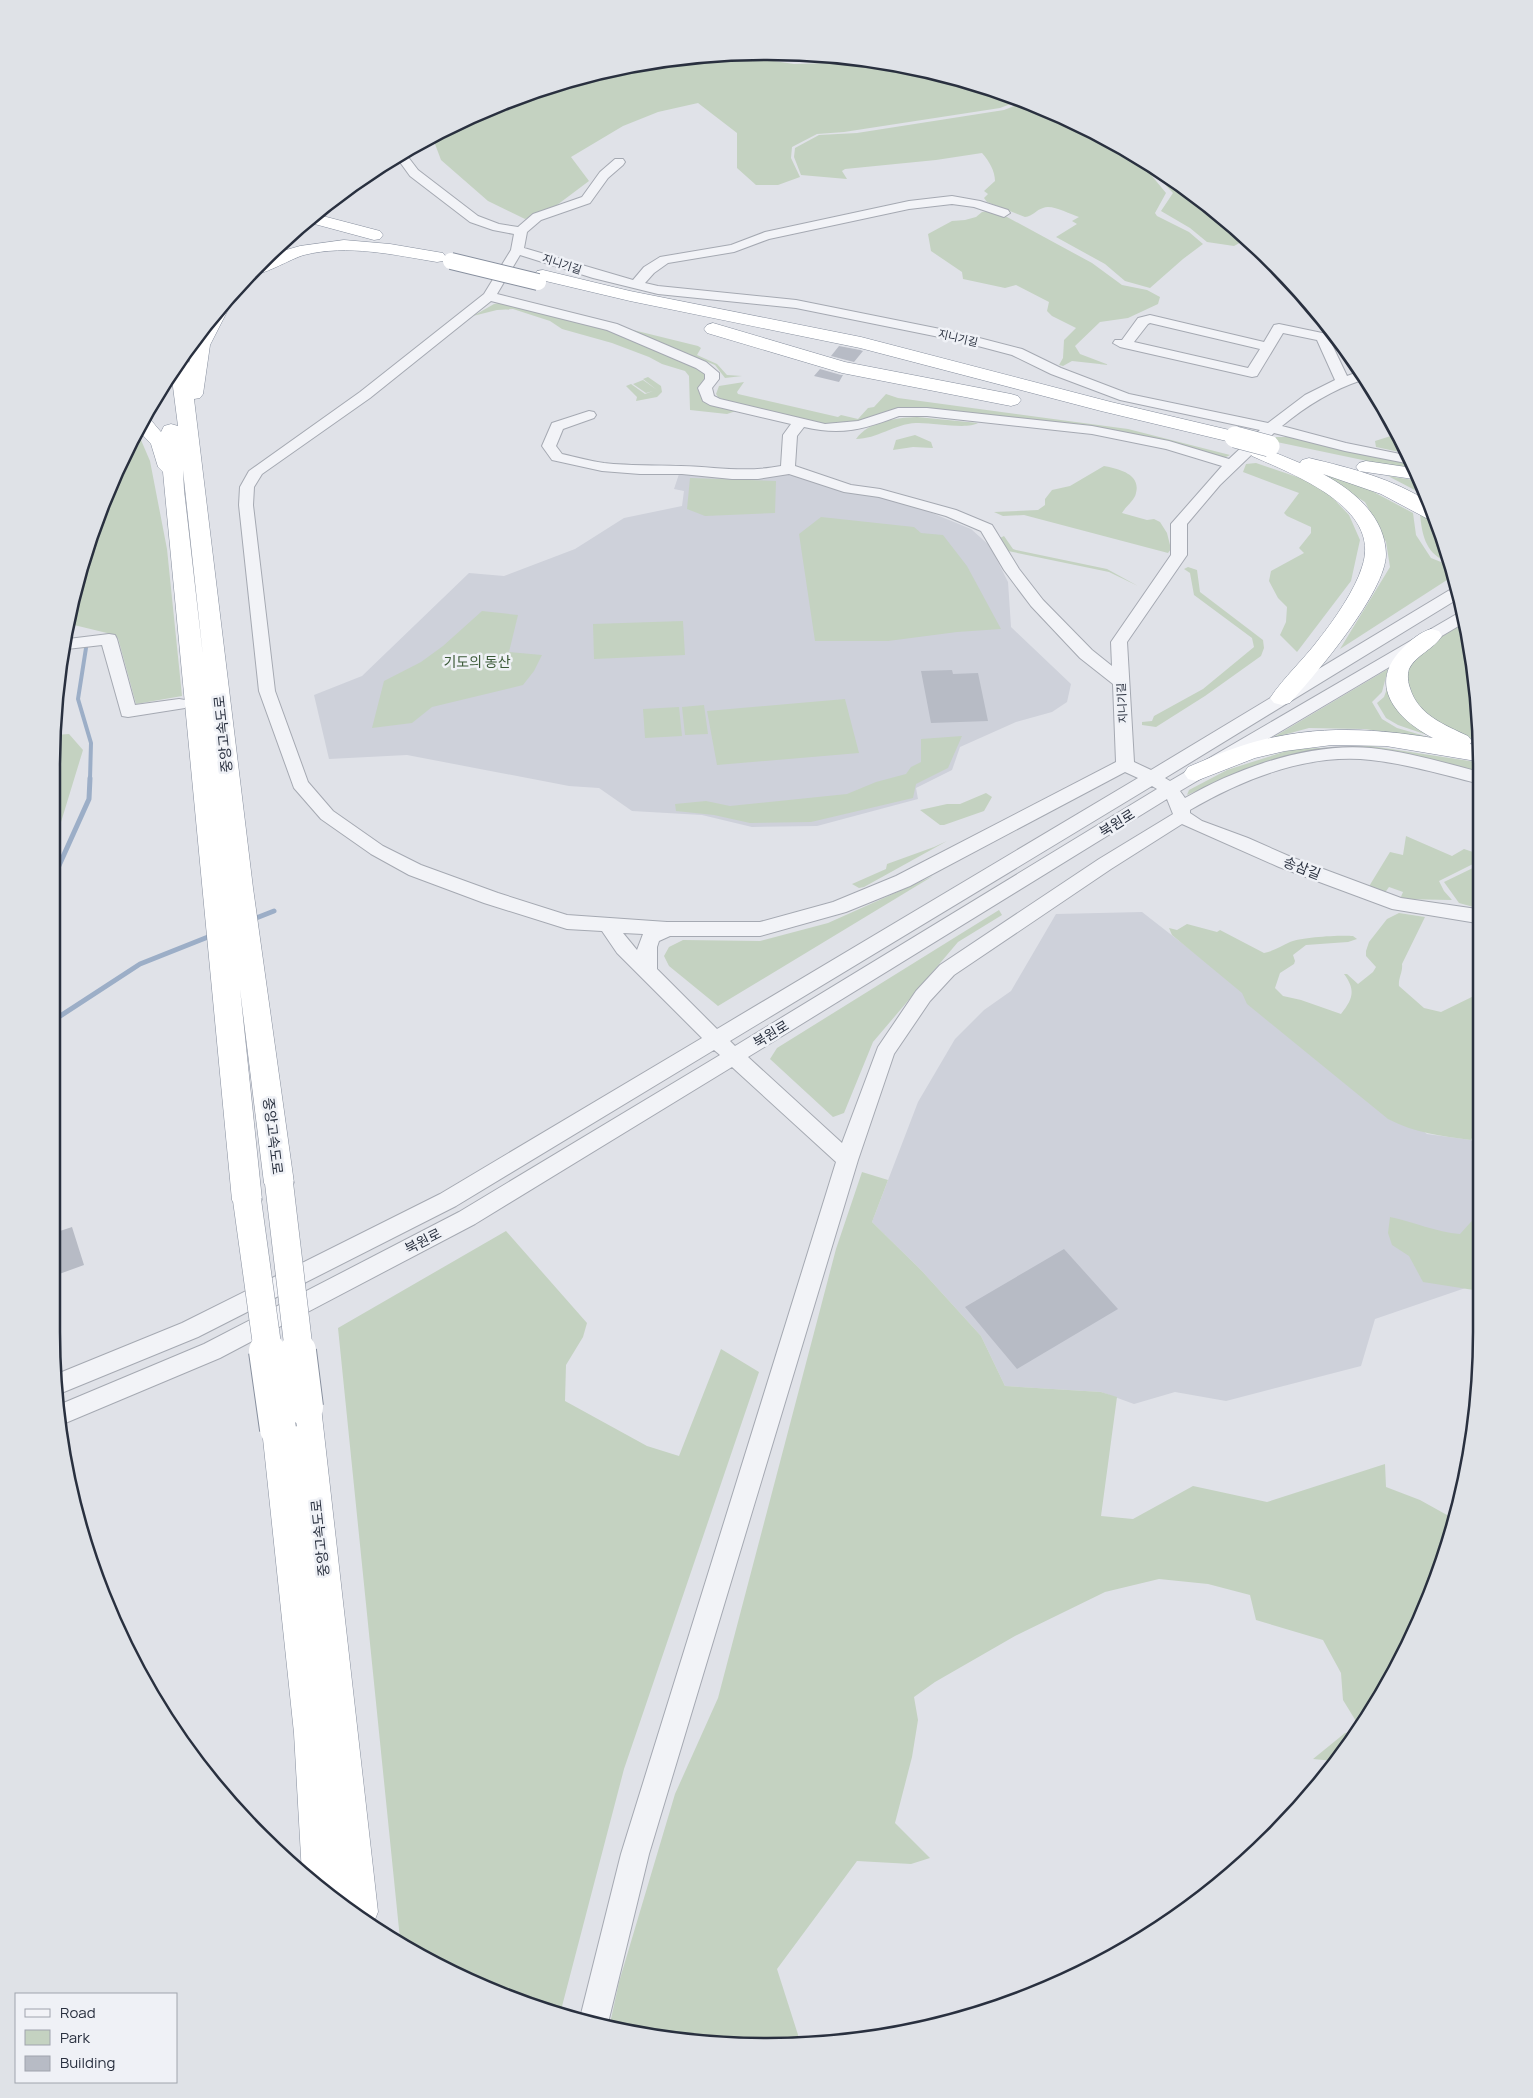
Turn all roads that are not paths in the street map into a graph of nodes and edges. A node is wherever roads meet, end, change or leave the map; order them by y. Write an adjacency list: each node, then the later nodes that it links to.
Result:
1 (404, 160): 6 (street)
2 (619, 162): 6 (street)
3 (1004, 213): 13 (street)
4 (319, 220): 8 (highway)
5 (310, 228): 8 (highway)
6 (521, 231): 9 (street)
7 (305, 232): 11 (highway)
8 (364, 233): 11 (highway)
9 (517, 250): 13 (street, 지니기길); 14 (street)
10 (277, 258): 11 (highway)
11 (449, 258): 12 (highway, bridge)
12 (540, 279): 25 (highway); 25 (highway)
13 (636, 285): 26 (street, 지니기길)
14 (489, 296): 22 (street); 50 (street)
15 (205, 338): 24 (highway)
16 (1268, 347): 16 (street); 19 (street)
17 (181, 372): 24 (highway, 중앙고속도로)
18 (1356, 377): 19 (street, 지니기길)
19 (1342, 380): 26 (street, 지니기길)
20 (167, 393): 31 (highway, 중앙고속도로)
21 (589, 415): 29 (street)
22 (802, 422): 28 (street); 29 (street)
23 (147, 428): 31 (highway)
24 (189, 433): 59 (highway, 중앙고속도로, bridge)
25 (1230, 441): 26 (highway)
26 (1266, 442): 27 (street, 지니기길); 28 (street, 지니기길); 30 (highway); 32 (highway); 33 (highway); 39 (highway)
27 (1402, 459)
28 (1233, 464): 38 (street, 지니기길)
29 (790, 470): 38 (street)
30 (1409, 474)
31 (174, 490): 58 (highway, 중앙고속도로, bridge)
32 (1420, 498)
33 (1424, 509)
34 (1452, 595): 39 (street, 북원로)
35 (1457, 620): 36 (street, 북원로)
36 (1431, 636): 41 (highway); 44 (street, 북원로)
37 (71, 643): 40 (street)
38 (1121, 682): 43 (street, 지니기길)
39 (1282, 698): 46 (street, 북원로)
40 (178, 704)
41 (1472, 745)
42 (1472, 753): 44 (highway)
43 (1125, 764): 46 (street); 51 (street)
44 (1196, 772): 47 (street, 북원로)
45 (1473, 777): 48 (street)
46 (1151, 778): 47 (street); 53 (street, 북원로)
47 (1171, 789): 48 (street); 54 (street, 북원로)
48 (1182, 812): 49 (street, 송삼길); 55 (street)
49 (1473, 915)
50 (612, 925): 51 (street); 52 (street)
51 (667, 929): 52 (street)
52 (647, 970): 53 (street)
53 (715, 1038): 54 (street); 56 (street, 북원로)
54 (734, 1056): 55 (street); 57 (street, 북원로)
55 (846, 1160): 60 (street)
56 (62, 1382)
57 (65, 1413)
58 (322, 1880)
59 (359, 1908)
60 (595, 2016)

